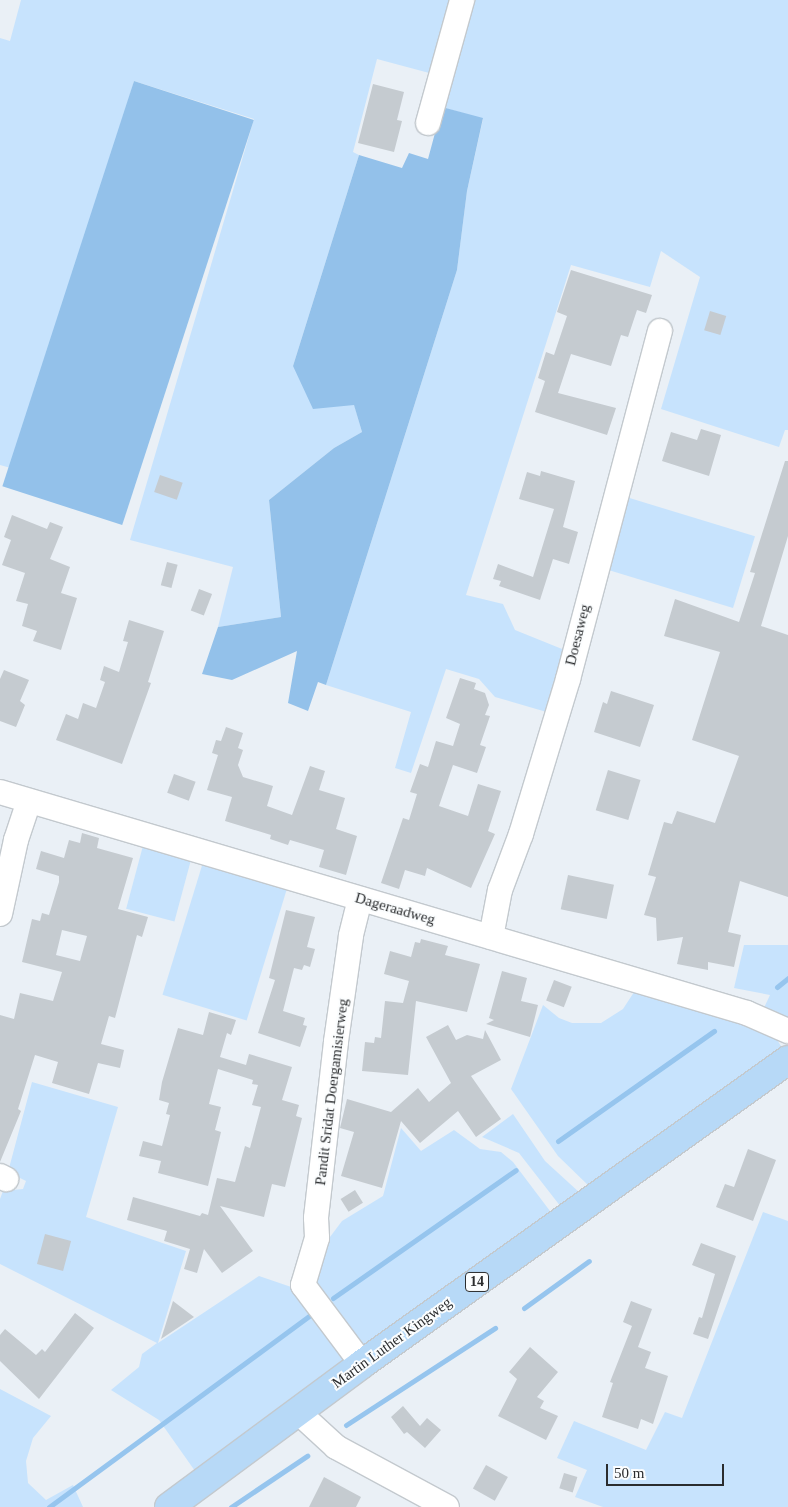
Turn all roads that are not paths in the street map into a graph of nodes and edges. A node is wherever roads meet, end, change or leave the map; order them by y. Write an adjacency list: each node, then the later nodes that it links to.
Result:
1 (462, 0): 2 (street)
2 (428, 123)
3 (660, 331): 8 (street, Doesaweg)
4 (0, 792): 5 (street, Dageraadweg)
5 (29, 801): 6 (street, Dageraadweg); 7 (street)
6 (360, 899): 8 (street, Dageraadweg); 11 (street, Pandit Sridat Doergamisierweg)
7 (0, 914)
8 (491, 937): 9 (street, Dageraadweg)
9 (788, 1031)
10 (788, 1060): 11 (main road, Martin Luther Kingweg / 14)
11 (362, 1364): 12 (main road, Martin Luther Kingweg / 14)
12 (298, 1412): 13 (main road, Martin Luther Kingweg / 14); 14 (street)
13 (168, 1507)
14 (447, 1507)

